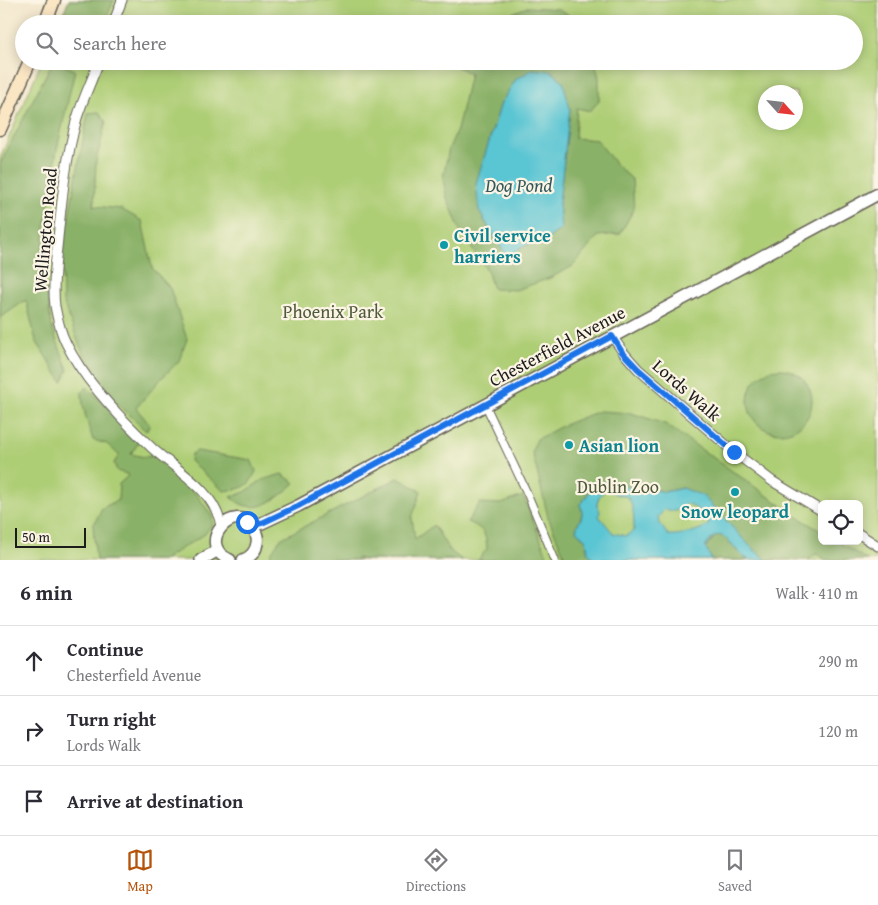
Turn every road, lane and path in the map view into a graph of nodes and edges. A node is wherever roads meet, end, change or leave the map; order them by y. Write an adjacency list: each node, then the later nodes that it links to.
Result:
1 (54, 0): 3 (main road)
2 (122, 0): 4 (street)
3 (48, 15)
4 (116, 15)
5 (26, 70): 7 (main road)
6 (96, 70): 12 (street, Wellington Road)
7 (0, 129)
8 (878, 194): 9 (street, Chesterfield Avenue)
9 (612, 336): 10 (street, Chesterfield Avenue); 11 (street, Lords Walk)
10 (485, 404): 13 (street, Chesterfield Avenue); 20 (street)
11 (818, 509)
12 (221, 526): 13 (street); 16 (street)
13 (252, 526): 17 (street)
14 (863, 537): 15 (street)
15 (878, 546)
16 (218, 550): 18 (street); 19 (street)
17 (246, 559)
18 (201, 560)
19 (230, 560)
20 (555, 560)

